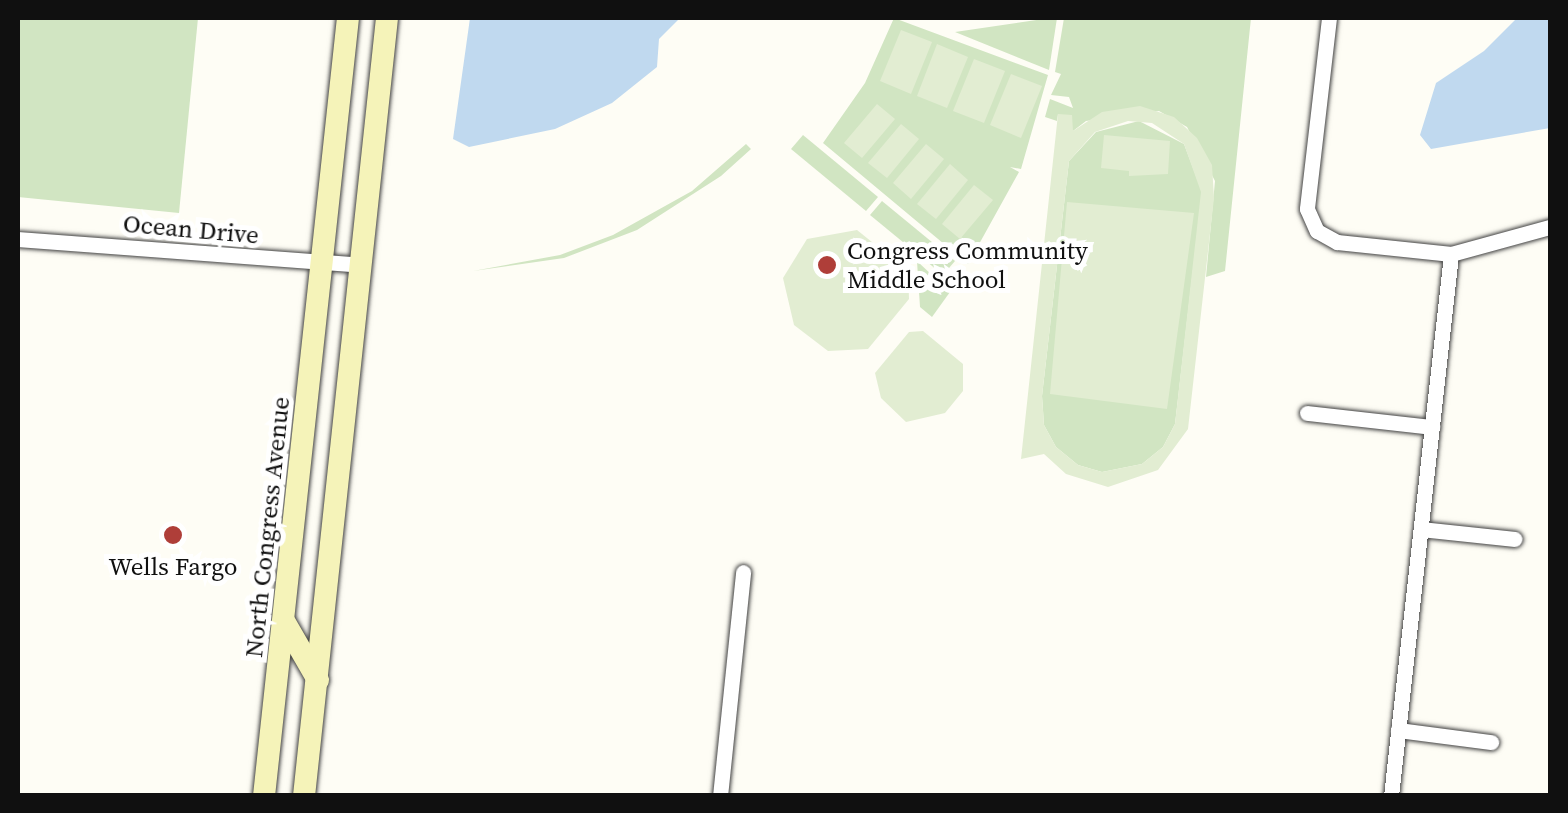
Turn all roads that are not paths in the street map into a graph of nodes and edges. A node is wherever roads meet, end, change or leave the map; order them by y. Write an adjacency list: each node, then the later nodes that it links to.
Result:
1 (348, 18): 7 (main road, North Congress Avenue)
2 (387, 18): 8 (main road)
3 (1329, 18): 6 (street)
4 (1550, 227): 6 (street)
5 (18, 239): 7 (street, Ocean Drive)
6 (1452, 254): 10 (street)
7 (322, 264): 8 (street, Ocean Drive); 14 (main road, North Congress Avenue)
8 (360, 265): 15 (main road)
9 (1307, 412): 10 (street)
10 (1432, 427): 11 (street)
11 (1421, 528): 12 (street); 17 (street)
12 (1514, 539)
13 (743, 572): 22 (street)
14 (284, 620): 15 (main road); 16 (main road, North Congress Avenue)
15 (318, 680): 18 (main road)
16 (276, 694): 18 (main road); 20 (main road, North Congress Avenue)
17 (1398, 730): 19 (street); 23 (street)
18 (311, 732): 21 (main road)
19 (1492, 742)
20 (264, 796)
21 (304, 796)
22 (720, 796)
23 (1391, 796)

